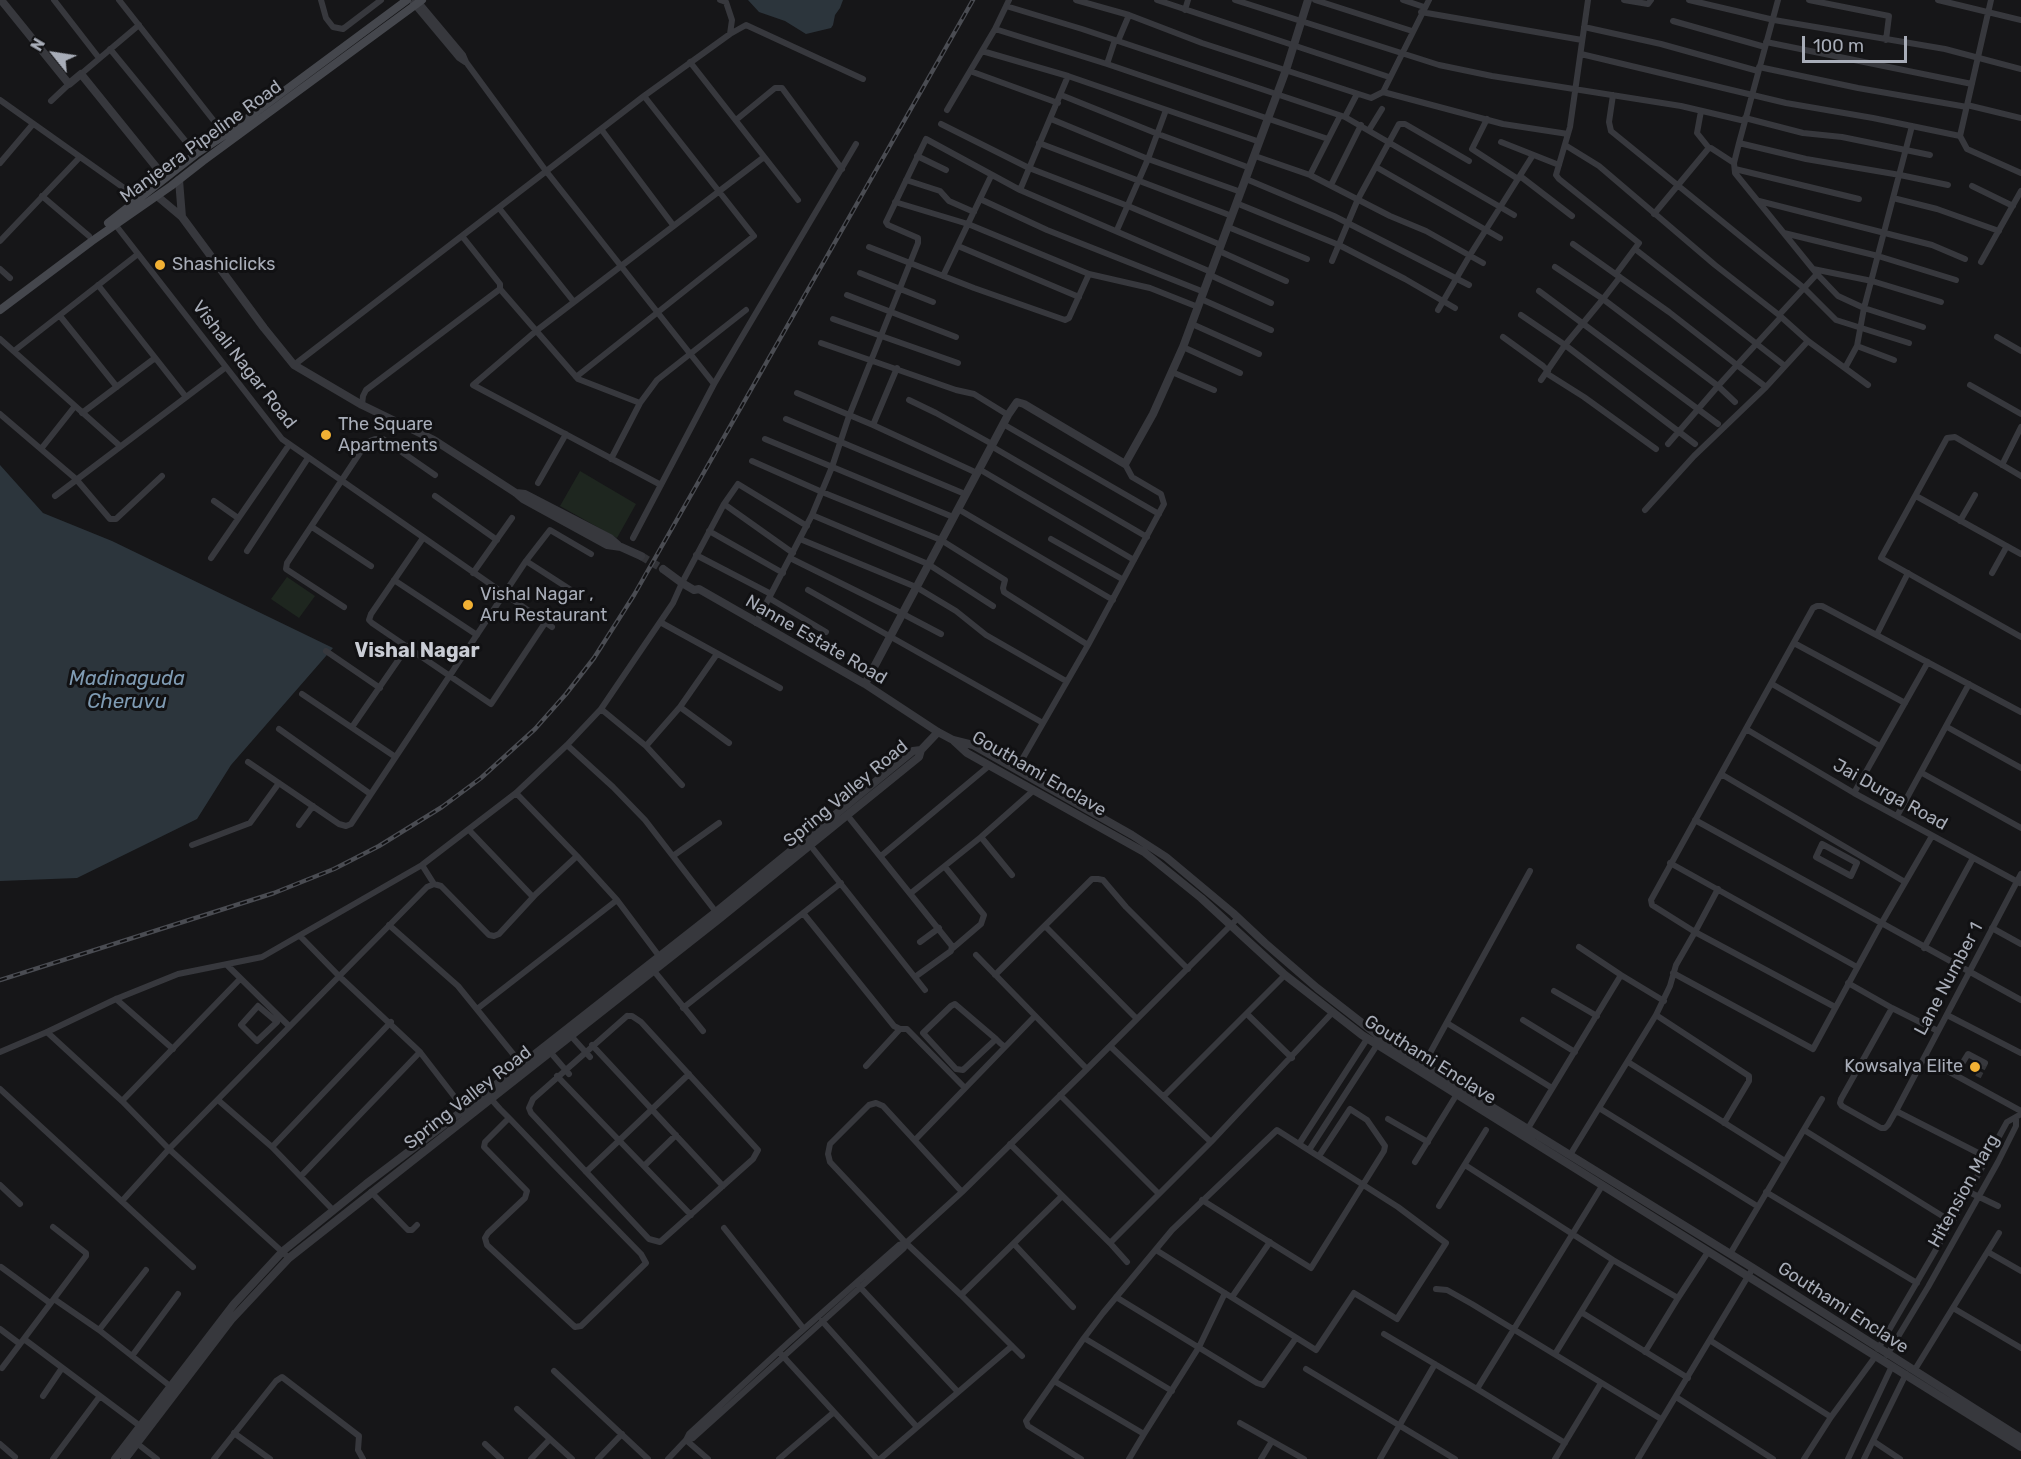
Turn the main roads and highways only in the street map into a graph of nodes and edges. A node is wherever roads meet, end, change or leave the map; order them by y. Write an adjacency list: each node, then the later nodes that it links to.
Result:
1 (415, 1): 2 (main road, Manjeera Pipeline Road)
2 (262, 113): 3 (main road, Manjeera Pipeline Road); 3 (main road, Manjeera Pipeline Road)
3 (114, 222): 4 (main road, Manjeera Pipeline Road); 5 (main road, Manjeera Pipeline Road)
4 (0, 304)
5 (0, 310)

